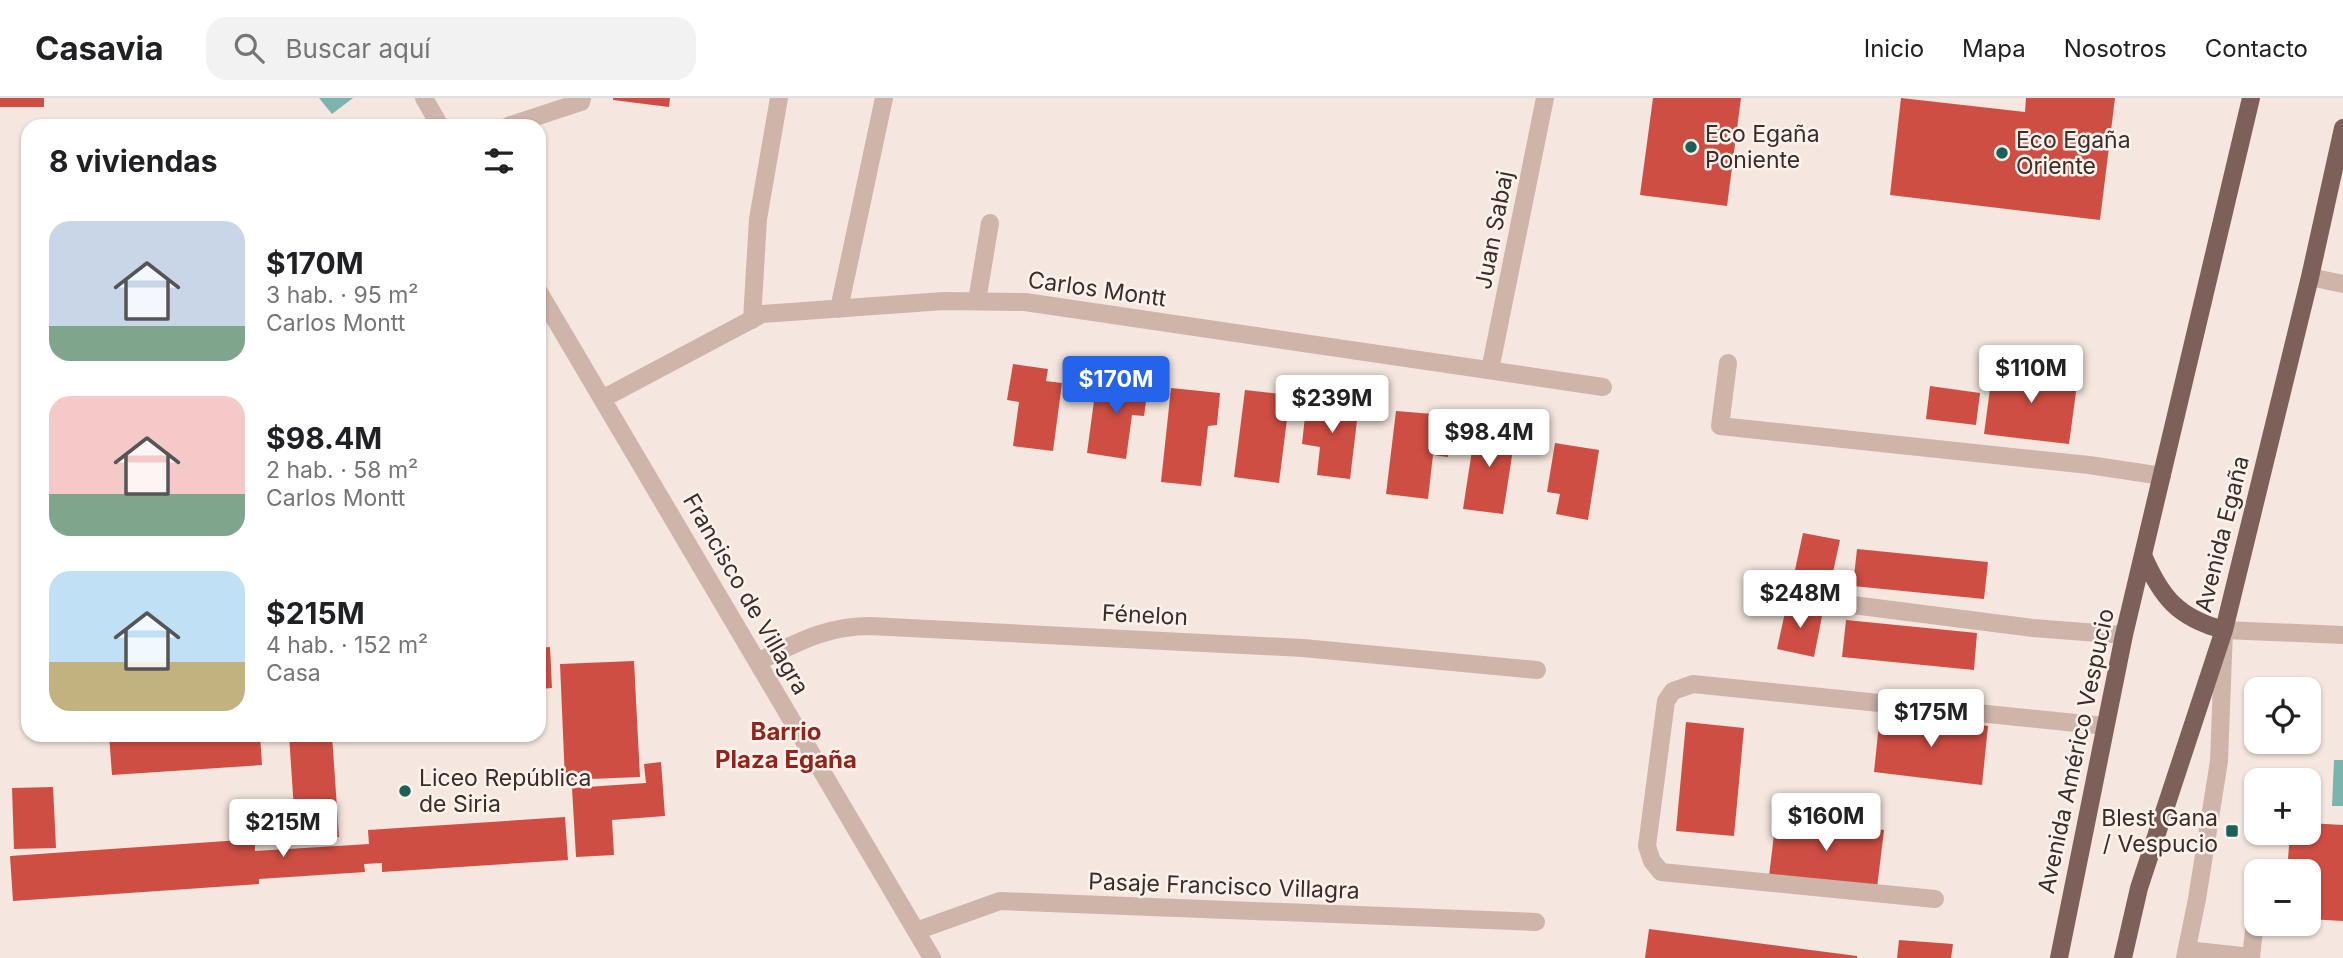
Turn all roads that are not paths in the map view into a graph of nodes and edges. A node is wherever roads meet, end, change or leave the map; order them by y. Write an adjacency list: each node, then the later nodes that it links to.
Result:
1 (424, 98): 7 (street)
2 (582, 98): 8 (street)
3 (779, 98): 16 (street)
4 (884, 98): 15 (street)
5 (1545, 98): 18 (street, Juan Sabaj)
6 (2251, 98): 21 (main road)
7 (436, 119)
8 (529, 119)
9 (2343, 128): 11 (main road, Avenida Egaña)
10 (990, 223): 13 (street)
11 (2310, 277): 12 (street); 24 (main road, Avenida Egaña)
12 (2343, 284)
13 (977, 302): 15 (street, Carlos Montt); 18 (street, Carlos Montt)
14 (546, 304): 20 (street, Francisco de Villagra)
15 (839, 309): 16 (street, Carlos Montt)
16 (752, 320): 20 (street, Carlos Montt)
17 (1728, 362): 21 (street)
18 (1490, 370): 19 (street, Carlos Montt)
19 (1603, 387)
20 (602, 399): 27 (street, Francisco de Villagra)
21 (2162, 476): 22 (main road)
22 (2143, 555): 24 (main road); 25 (main road, Avenida Américo Vespucio)
23 (1845, 604): 25 (street)
24 (2224, 630): 26 (street); 34 (street, Avenida Egaña); 37 (main road)
25 (2124, 635): 29 (main road, Avenida Américo Vespucio)
26 (2343, 635)
27 (757, 663): 28 (street, Fénelon); 32 (street, Francisco de Villagra)
28 (1537, 670)
29 (2105, 726): 30 (street); 36 (main road, Avenida Américo Vespucio)
30 (1935, 899)
31 (1536, 922): 32 (street, Pasaje Francisco Villagra)
32 (916, 931): 35 (street, Francisco de Villagra)
33 (2253, 936): 38 (street)
34 (2186, 954): 38 (street)
35 (932, 958)
36 (2059, 958)
37 (2123, 958)
38 (2250, 958)

